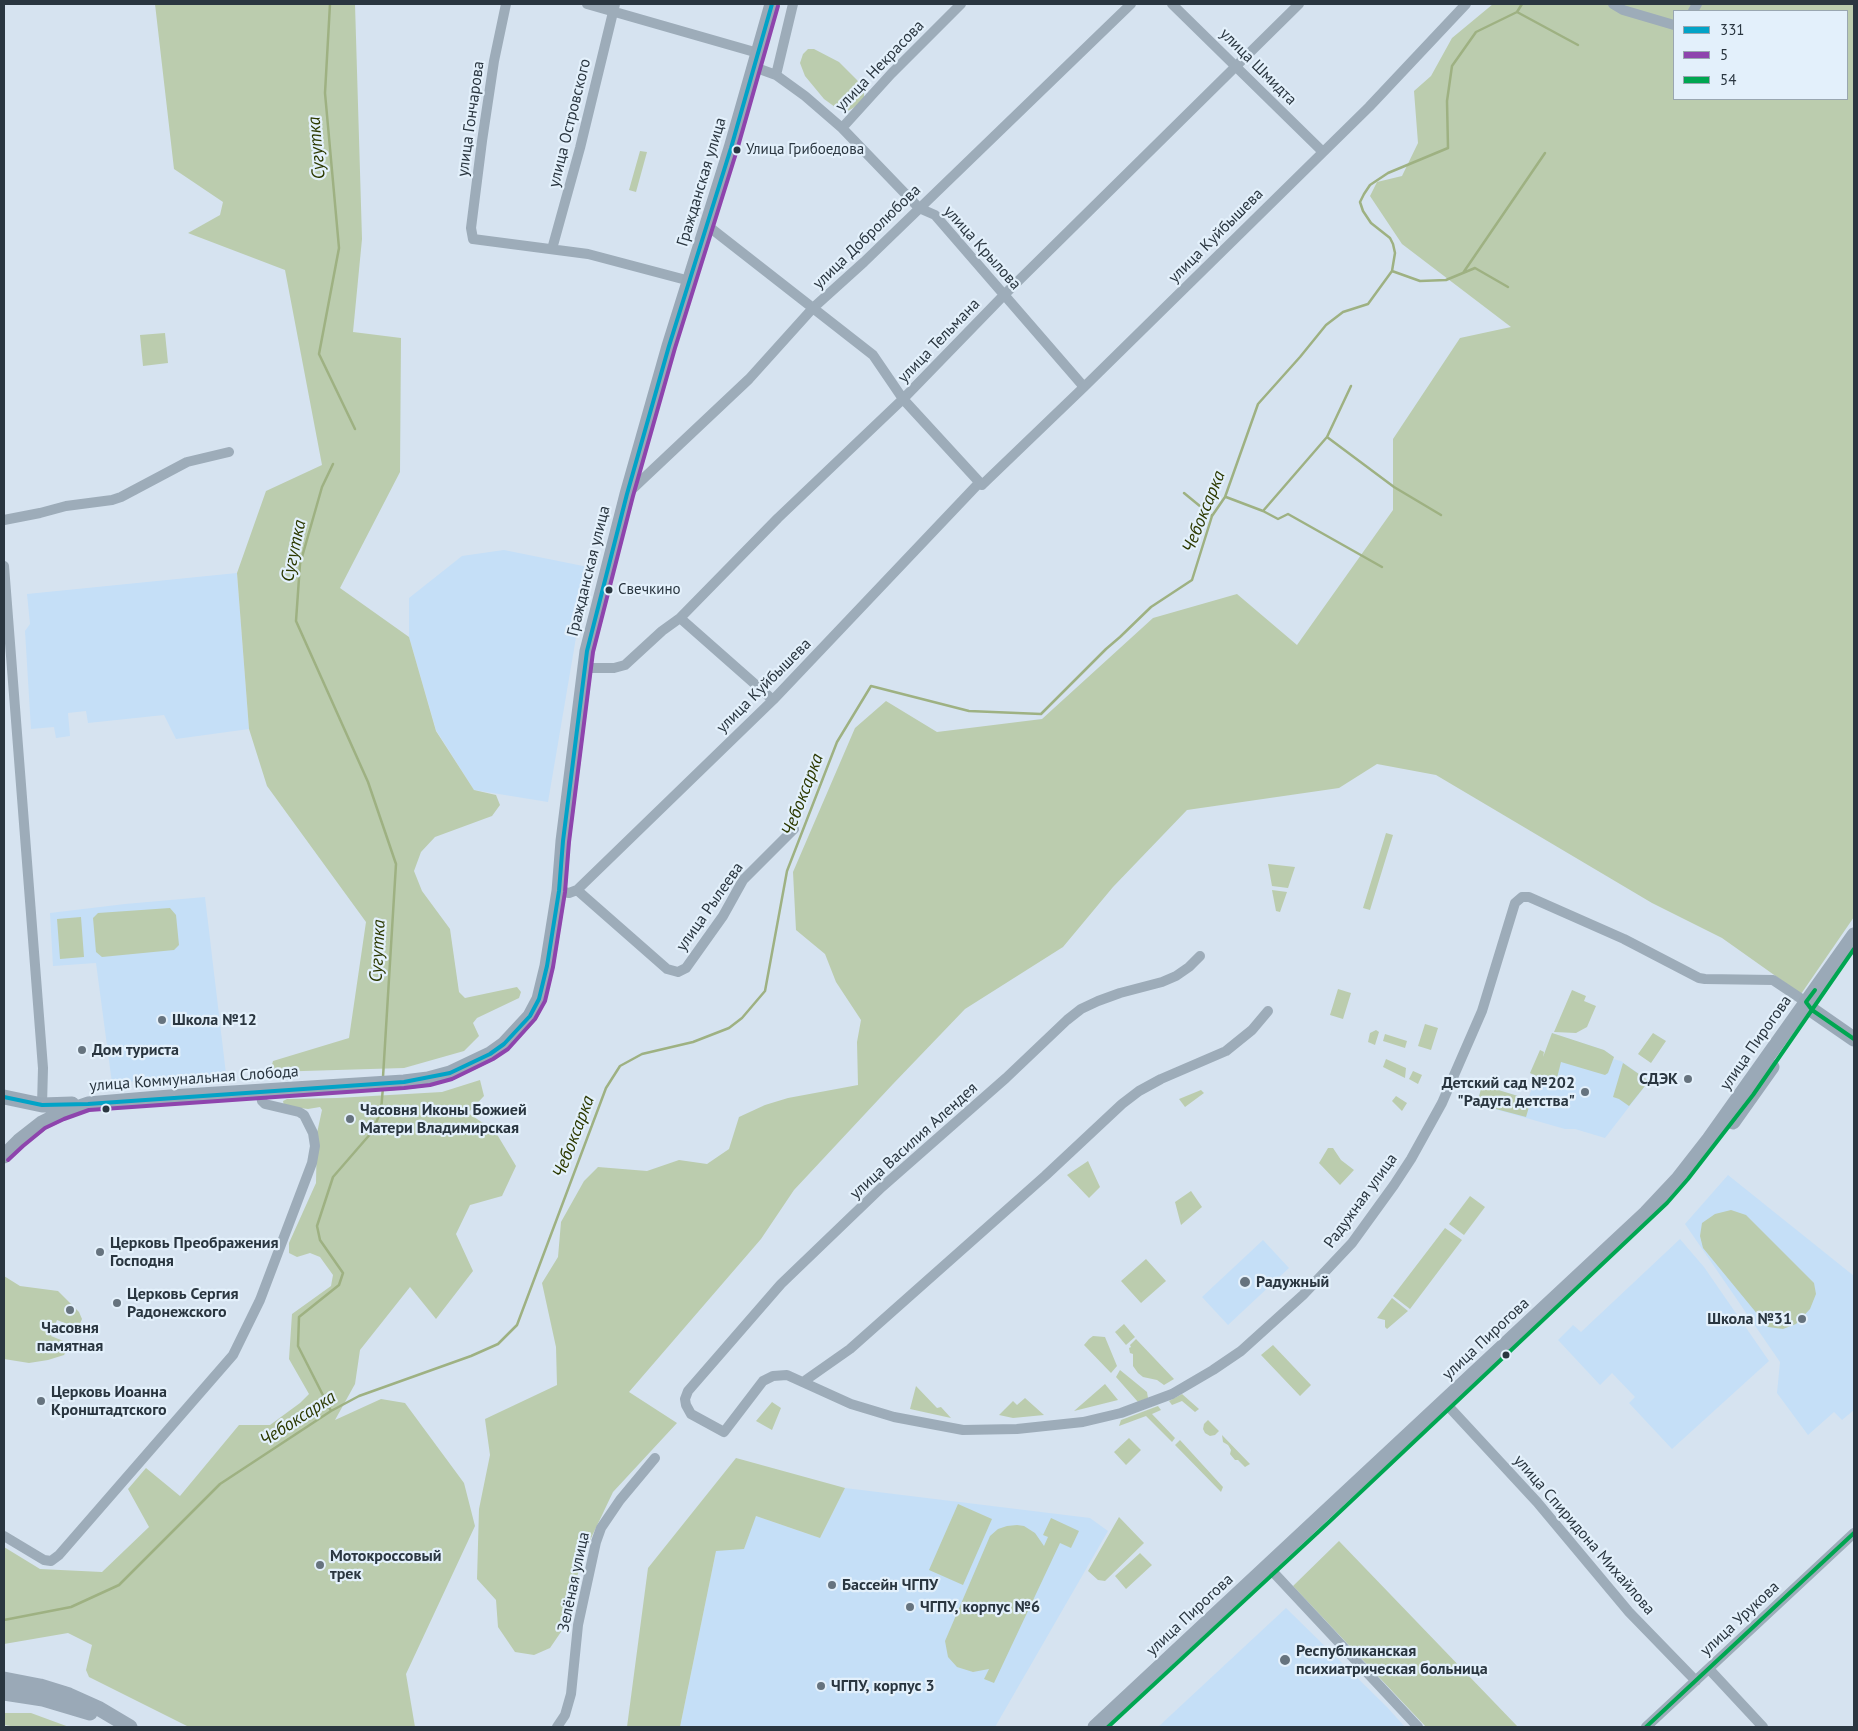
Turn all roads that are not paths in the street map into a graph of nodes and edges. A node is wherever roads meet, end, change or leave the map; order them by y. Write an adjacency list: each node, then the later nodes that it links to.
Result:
1 (506, 4): 20 (street, улица Гончарова)
2 (587, 4): 11 (street, улица Крылова)
3 (772, 4): 13 (main road, Гражданская улица)
4 (793, 4): 15 (street)
5 (961, 4): 16 (street, улица Некрасова)
6 (1131, 4): 18 (street, улица Добролюбова)
7 (1172, 4): 14 (street, улица Шмидта)
8 (1300, 4): 14 (street, улица Тельмана)
9 (1466, 4): 17 (street, улица Куйбышева)
10 (1613, 4): 12 (street)
11 (614, 7): 13 (street, улица Крылова); 20 (street, улица Островского)
12 (1673, 25)
13 (756, 60): 15 (street, улица Крылова); 19 (main road, Гражданская улица)
14 (1236, 67): 17 (street, улица Шмидта); 22 (street, улица Тельмана)
15 (776, 75): 16 (street, улица Крылова)
16 (842, 128): 18 (street, улица Крылова)
17 (1323, 152): 24 (street, улица Куйбышева)
18 (920, 208): 22 (street, улица Крылова); 23 (street, улица Добролюбова)
19 (708, 226): 21 (main road, Гражданская улица); 23 (street)
20 (552, 249): 21 (street)
21 (690, 281): 28 (main road, Гражданская улица)
22 (1004, 295): 24 (street, улица Крылова); 25 (street, улица Тельмана)
23 (814, 308): 25 (street); 28 (street, улица Добролюбова)
24 (1084, 387): 27 (street, улица Куйбышева)
25 (902, 399): 27 (street); 32 (street, улица Тельмана)
26 (229, 452): 29 (street)
27 (981, 484): 34 (street, улица Куйбышева)
28 (627, 494): 33 (main road, Гражданская улица)
29 (4, 520)
30 (4, 566): 31 (street)
31 (6, 611): 49 (street)
32 (680, 618): 33 (street, улица Тельмана); 34 (street)
33 (584, 668): 37 (main road, Гражданская улица)
34 (773, 700): 36 (street, улица Куйбышева)
35 (794, 829): 36 (street, улица Рылеева)
36 (577, 890): 37 (street)
37 (559, 891): 45 (main road, Гражданская улица)
38 (1854, 935): 41 (main road, улица Пирогова)
39 (1854, 949): 41 (main road, улица Пирогова)
40 (1200, 956): 52 (street, улица Василия Алендея)
41 (1811, 1005): 43 (main road); 44 (main road); 52 (street, Радужная улица); 53 (main road, улица Пирогова)
42 (1268, 1011): 52 (street)
43 (1854, 1029)
44 (1854, 1039)
45 (404, 1082): 46 (main road, улица Коммунальная Слобода)
46 (260, 1091): 48 (main road, улица Коммунальная Слобода); 56 (street)
47 (4, 1096): 49 (main road)
48 (88, 1104): 49 (main road); 50 (main road, улица Коммунальная Слобода)
49 (42, 1105): 50 (main road)
50 (33, 1129): 51 (main road, улица Коммунальная Слобода)
51 (4, 1156)
52 (802, 1382)
53 (1447, 1405): 57 (main road, улица Пирогова); 60 (street, улица Спиридона Михайлова)
54 (655, 1458): 63 (street, Зелёная улица)
55 (1854, 1533): 58 (street, улица Урукова)
56 (4, 1536)
57 (1271, 1570): 64 (main road, улица Пирогова); 65 (main road, улица Пирогова); 66 (street)
58 (1709, 1669): 60 (street, улица Урукова); 68 (street)
59 (4, 1679): 62 (main road)
60 (1696, 1681): 67 (street, улица Урукова)
61 (4, 1692): 62 (main road)
62 (129, 1727)
63 (557, 1727)
64 (1095, 1727)
65 (1108, 1727)
66 (1418, 1727)
67 (1646, 1727)
68 (1763, 1727)

